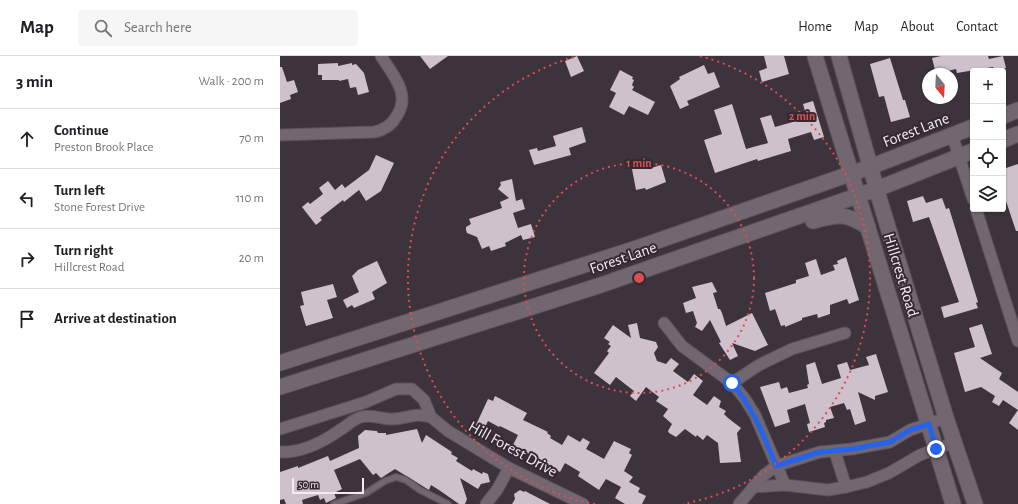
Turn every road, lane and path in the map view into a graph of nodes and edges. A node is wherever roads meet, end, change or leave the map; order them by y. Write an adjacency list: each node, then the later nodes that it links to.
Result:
1 (381, 56): 8 (street)
2 (815, 56): 13 (main road, Hillcrest Road)
3 (839, 56): 12 (main road, Hillcrest Road)
4 (1018, 110): 5 (main road)
5 (1006, 115)
6 (970, 128): 9 (main road, Forest Lane)
7 (1018, 134): 10 (main road)
8 (280, 135)
9 (952, 135): 11 (street); 12 (main road, Forest Lane)
10 (1006, 139)
11 (966, 154): 14 (street); 15 (main road, Forest Lane)
12 (870, 167): 13 (main road, Forest Lane); 15 (main road, Hillcrest Road)
13 (850, 173): 16 (main road, Hillcrest Road); 20 (main road, Forest Lane)
14 (970, 180)
15 (877, 189): 16 (main road, Forest Lane); 30 (main road, Hillcrest Road)
16 (858, 196): 18 (main road, Hillcrest Road); 19 (main road, Forest Lane)
17 (977, 212): 24 (street)
18 (868, 227): 19 (main road); 31 (main road, Hillcrest Road)
19 (744, 234): 21 (main road, Forest Lane)
20 (594, 262): 21 (main road); 25 (main road, Forest Lane)
21 (602, 285): 26 (main road, Forest Lane)
22 (664, 323): 27 (street)
23 (845, 333): 27 (street)
24 (1018, 342)
25 (287, 361): 26 (main road)
26 (301, 381): 28 (main road, Forest Lane)
27 (732, 383): 37 (street)
28 (280, 387)
29 (432, 417): 32 (street, Hill Forest Drive); 35 (street); 38 (street, Hill Forest Drive)
30 (946, 418): 31 (street); 33 (main road, Hillcrest Road)
31 (929, 424): 34 (main road, Hillcrest Road); 36 (street)
32 (280, 429)
33 (955, 442): 34 (street); 48 (main road, Hillcrest Road)
34 (936, 449): 40 (street); 47 (main road, Hillcrest Road)
35 (280, 452)
36 (835, 452): 37 (street); 40 (street)
37 (776, 466): 39 (street); 41 (street)
38 (509, 468): 44 (street); 45 (street, Hill Forest Drive)
39 (785, 485): 40 (street); 41 (street)
40 (846, 487)
41 (753, 488): 46 (street)
42 (334, 504): 43 (lane)
43 (448, 504)
44 (486, 504)
45 (583, 504)
46 (739, 504)
47 (953, 504)
48 (975, 504)

